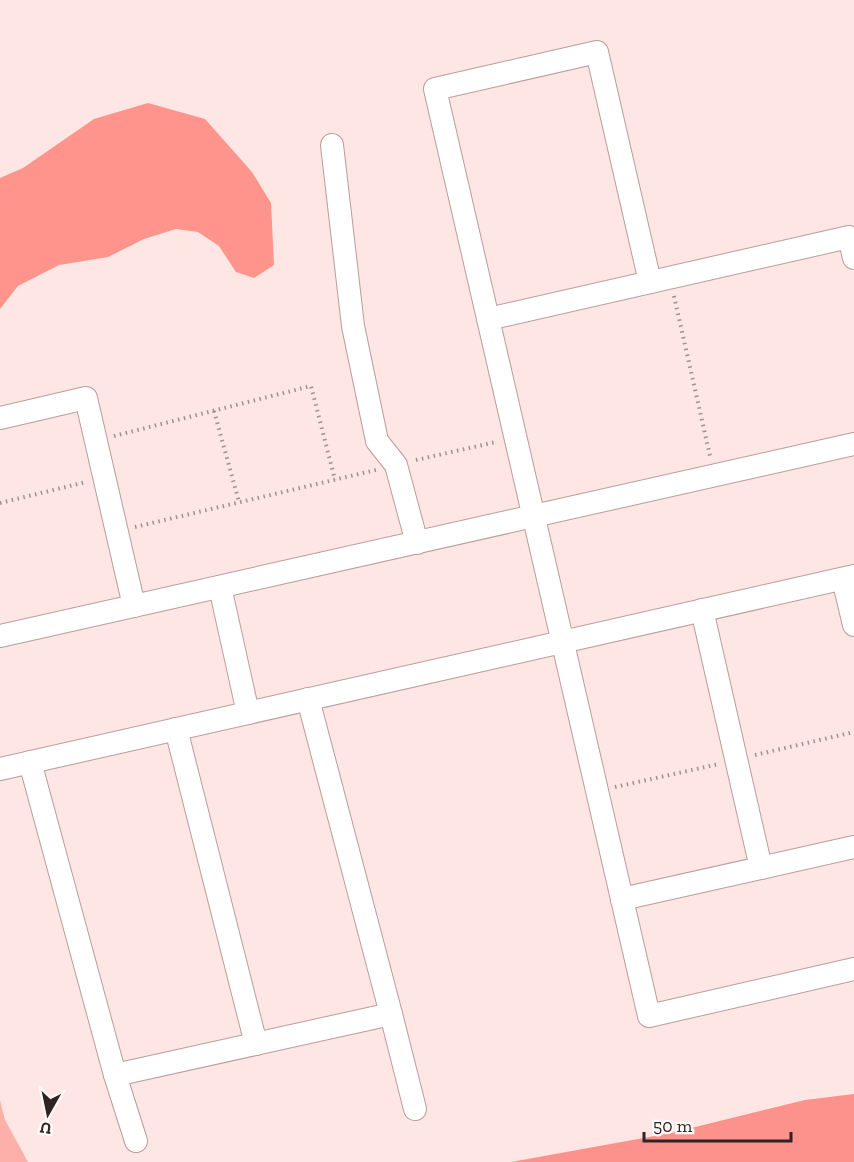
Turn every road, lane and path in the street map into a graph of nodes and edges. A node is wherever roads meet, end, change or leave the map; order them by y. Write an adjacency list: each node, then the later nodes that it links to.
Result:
1 (332, 145): 10 (street)
2 (854, 258): 3 (street)
3 (660, 280): 4 (street); 4 (street); 11 (path)
4 (488, 319): 7 (street)
5 (214, 411): 8 (path); 13 (path); 14 (path)
6 (0, 418): 8 (street)
7 (516, 437): 10 (path); 16 (street)
8 (96, 440): 12 (street)
9 (854, 444): 11 (street)
10 (396, 465): 13 (path); 18 (street)
11 (715, 475): 16 (street)
12 (105, 478): 15 (path); 17 (street)
13 (334, 480): 14 (path)
14 (240, 502): 17 (path)
15 (0, 503)
16 (534, 516): 18 (street); 25 (street)
17 (117, 531): 21 (street)
18 (417, 543): 20 (street)
19 (848, 577): 22 (street); 23 (street)
20 (220, 587): 21 (street); 27 (street)
21 (134, 606): 24 (street)
22 (702, 610): 25 (street); 32 (street)
23 (854, 625)
24 (0, 636)
25 (563, 642): 26 (street); 33 (street)
26 (308, 699): 27 (street); 35 (street)
27 (248, 713): 28 (street)
28 (176, 729): 29 (street); 36 (street)
29 (30, 762): 30 (street); 37 (street)
30 (0, 769)
31 (854, 847): 32 (street)
32 (761, 868): 33 (street)
33 (622, 899): 34 (street)
34 (854, 969)
35 (391, 1014): 36 (street); 38 (street)
36 (256, 1044): 37 (street)
37 (115, 1075): 39 (street)
38 (415, 1109)
39 (136, 1141)

